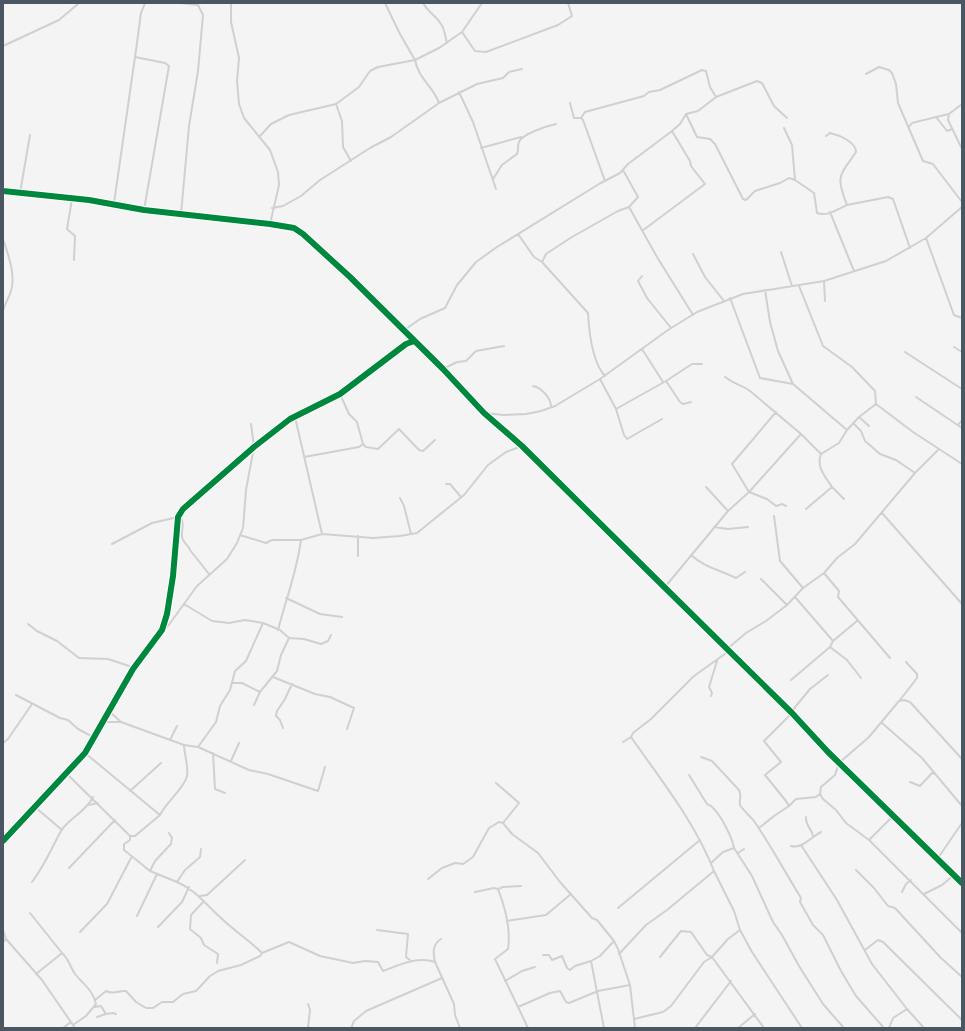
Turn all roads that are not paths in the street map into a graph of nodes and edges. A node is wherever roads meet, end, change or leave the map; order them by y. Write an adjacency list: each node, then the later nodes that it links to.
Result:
1 (79, 3): 11 (street)
2 (145, 3): 12 (street)
3 (180, 3): 55 (street)
4 (232, 3): 33 (street)
5 (385, 3): 13 (street)
6 (423, 3): 10 (street)
7 (482, 3): 9 (street)
8 (568, 3): 9 (street)
9 (462, 32): 10 (street)
10 (447, 43): 13 (street)
11 (3, 46)
12 (135, 57): 48 (street); 53 (street)
13 (416, 60): 18 (street); 20 (street)
14 (522, 69): 16 (street)
15 (866, 74): 28 (street)
16 (460, 92): 18 (street); 36 (street)
17 (716, 97): 22 (street); 25 (street); 26 (street)
18 (439, 103): 38 (street)
19 (570, 103): 25 (street)
20 (336, 104): 33 (street); 38 (street)
21 (962, 104): 23 (street)
22 (686, 114): 31 (street); 41 (street)
23 (949, 114): 24 (street); 30 (street)
24 (936, 117): 28 (street); 30 (street)
25 (581, 118): 42 (street)
26 (787, 118)
27 (556, 124): 34 (street)
28 (909, 127): 47 (street)
29 (784, 128): 41 (street)
30 (952, 129): 37 (street)
31 (672, 131): 39 (street); 57 (street)
32 (30, 135): 45 (street)
33 (260, 136): 52 (street)
34 (522, 136): 36 (street); 40 (street)
35 (826, 136): 49 (street)
36 (481, 148): 40 (street)
37 (962, 149)
38 (351, 161): 52 (street)
39 (623, 170): 42 (street); 50 (street)
40 (493, 179): 43 (street)
41 (795, 180): 54 (street)
42 (605, 181): 58 (street)
43 (496, 189)
44 (3, 191): 45 (street)
45 (20, 193): 46 (street)
46 (72, 199): 48 (street); 64 (street)
47 (962, 202)
48 (114, 204): 53 (street)
49 (847, 205): 54 (street); 61 (street)
50 (629, 207): 57 (street); 65 (street)
51 (962, 207): 59 (street)
52 (272, 208): 56 (street)
53 (144, 210): 55 (street)
54 (830, 212): 66 (street)
55 (181, 214): 56 (street)
56 (270, 224): 79 (street)
57 (642, 231): 76 (street)
58 (518, 234): 65 (street); 79 (street)
59 (926, 238): 61 (street); 77 (street)
60 (3, 239): 75 (street)
61 (910, 248): 66 (street)
62 (781, 252): 70 (street)
63 (693, 254): 73 (street)
64 (74, 260)
65 (542, 262): 90 (street)
66 (854, 271): 68 (street)
67 (642, 276): 78 (street)
68 (824, 281): 69 (street); 74 (street)
69 (799, 285): 70 (street); 101 (street)
70 (792, 286): 71 (street)
71 (765, 290): 72 (street); 95 (street)
72 (730, 298): 73 (street); 95 (street)
73 (724, 301): 76 (street)
74 (825, 301)
75 (3, 311)
76 (693, 315): 78 (street)
77 (962, 318)
78 (670, 328): 85 (street)
79 (404, 331): 80 (street)
80 (409, 336): 81 (street); 82 (street)
81 (414, 341): 82 (street); 89 (street)
82 (406, 344): 98 (street)
83 (504, 346): 89 (street)
84 (954, 347): 87 (street)
85 (642, 349): 90 (street); 94 (street)
86 (905, 352): 97 (street)
87 (962, 352)
88 (702, 364): 93 (street)
89 (443, 369): 105 (street)
90 (605, 376): 92 (street)
91 (725, 377): 104 (street)
92 (600, 379): 102 (street); 103 (street)
93 (666, 381): 94 (street); 100 (street)
94 (663, 382): 103 (street)
95 (793, 384): 115 (street)
96 (533, 386): 102 (street)
97 (962, 389)
98 (340, 394): 106 (street); 118 (street)
99 (916, 397): 112 (street)
100 (690, 402)
101 (876, 404): 107 (street); 121 (street)
102 (551, 407): 105 (street)
103 (616, 409): 108 (street)
104 (776, 412): 116 (street); 129 (street)
105 (484, 413): 119 (street)
106 (294, 417): 120 (street); 123 (street)
107 (859, 417): 110 (street); 113 (street)
108 (662, 419)
109 (962, 420): 112 (street)
110 (853, 423): 115 (street); 125 (street)
111 (251, 424): 120 (street)
112 (958, 425): 114 (street)
113 (869, 426)
114 (962, 428)
115 (847, 430): 122 (street)
116 (801, 434): 122 (street); 129 (street)
117 (435, 440): 118 (street)
118 (363, 444): 123 (street)
119 (522, 446): 130 (street); 153 (street)
120 (254, 447): 137 (street); 143 (street)
121 (938, 450): 124 (street); 125 (street)
122 (821, 454): 128 (street)
123 (304, 457): 141 (street)
124 (962, 464)
125 (914, 473): 136 (street)
126 (446, 484): 130 (street)
127 (706, 487): 135 (street)
128 (832, 487): 132 (street); 134 (street)
129 (749, 492): 133 (street); 135 (street)
130 (461, 497): 142 (street)
131 (400, 498): 142 (street)
132 (844, 499)
133 (786, 506)
134 (806, 509)
135 (728, 511): 139 (street)
136 (882, 513): 150 (street); 158 (street)
137 (178, 516): 146 (street); 151 (street); 164 (street)
138 (774, 516): 154 (street)
139 (714, 527): 140 (street); 148 (street)
140 (748, 527)
141 (322, 534): 144 (street); 145 (street)
142 (411, 534): 144 (street)
143 (240, 535): 145 (street); 151 (street)
144 (358, 536): 147 (street)
145 (301, 540): 156 (street)
146 (112, 544)
147 (358, 556)
148 (691, 556): 149 (street); 153 (street)
149 (745, 572)
150 (824, 573): 154 (street); 161 (street)
151 (209, 575): 157 (street)
152 (761, 579): 159 (street)
153 (665, 587): 170 (street)
154 (803, 588): 155 (street)
155 (796, 597): 159 (street); 168 (street)
156 (286, 598): 160 (street); 165 (street)
157 (184, 604): 162 (street); 164 (street)
158 (962, 604)
159 (787, 605): 170 (street)
160 (342, 617)
161 (857, 622): 168 (street); 171 (street)
162 (263, 623): 165 (street); 179 (street)
163 (28, 624): 174 (street)
164 (164, 628): 174 (street)
165 (278, 630): 167 (street)
166 (331, 635): 167 (street)
167 (289, 638): 176 (street)
168 (833, 641): 169 (street)
169 (830, 647): 177 (street); 178 (street)
170 (728, 650): 172 (street); 188 (street)
171 (890, 658)
172 (716, 661): 183 (street); 195 (street)
173 (906, 662): 184 (street)
174 (133, 669): 187 (street)
175 (828, 675): 188 (street)
176 (273, 677): 180 (street); 181 (street)
177 (861, 678)
178 (791, 680)
179 (232, 683): 181 (street); 202 (street)
180 (292, 684): 193 (street); 194 (street)
181 (260, 692): 186 (street)
182 (16, 695): 185 (street)
183 (711, 696)
184 (899, 702): 191 (street); 206 (street)
185 (32, 704): 196 (street); 199 (street)
186 (254, 705)
187 (109, 711): 189 (street); 190 (street)
188 (792, 712): 209 (street); 222 (street)
189 (104, 722): 190 (street); 196 (street)
190 (121, 722): 197 (street)
191 (882, 723): 209 (street); 212 (street)
192 (177, 726): 197 (street)
193 (283, 728)
194 (347, 730)
195 (631, 737): 198 (street); 237 (street)
196 (95, 738): 203 (street)
197 (170, 740): 201 (street)
198 (623, 742)
199 (3, 743)
200 (239, 743): 207 (street)
201 (184, 744): 202 (street); 225 (street)
202 (198, 748): 204 (street)
203 (85, 753): 211 (street); 216 (street)
204 (213, 753): 207 (street); 217 (street)
205 (701, 757): 231 (street)
206 (962, 760)
207 (231, 761): 210 (street)
208 (161, 763): 216 (street)
209 (839, 763): 218 (street); 226 (street)
210 (325, 766)
211 (66, 773): 219 (street); 224 (street)
212 (937, 774): 214 (street); 223 (street)
213 (689, 775): 242 (street)
214 (910, 782)
215 (496, 783): 229 (street)
216 (130, 791): 225 (street)
217 (225, 793)
218 (820, 794): 222 (street); 238 (street)
219 (93, 798): 220 (street); 221 (street)
220 (98, 803): 221 (street); 228 (street)
221 (89, 805): 232 (street)
222 (788, 806): 231 (street)
223 (962, 806)
224 (35, 807): 232 (street); 239 (street)
225 (160, 815): 235 (street)
226 (893, 816): 238 (street); 247 (street)
227 (806, 817): 236 (street)
228 (115, 820): 235 (street); 250 (street)
229 (503, 823): 256 (street); 266 (street)
230 (962, 823): 247 (street)
231 (759, 828): 329 (street)
232 (62, 830): 258 (street)
233 (821, 832): 236 (street)
234 (169, 834): 252 (street)
235 (130, 836): 246 (street)
236 (813, 836): 240 (street)
237 (700, 840): 249 (street); 270 (street)
238 (869, 840): 257 (street)
239 (3, 841)
240 (801, 845): 241 (street); 284 (street)
241 (791, 846)
242 (734, 848): 245 (street); 249 (street)
243 (200, 849): 259 (street)
244 (744, 849): 245 (street)
245 (738, 853): 328 (street)
246 (131, 858): 252 (street); 278 (street)
247 (938, 858): 255 (street)
248 (245, 860): 268 (street)
249 (711, 863): 253 (street)
250 (69, 868)
251 (856, 870): 297 (street)
252 (150, 871): 254 (street)
253 (714, 871): 277 (street); 287 (street)
254 (157, 874): 259 (street); 272 (street)
255 (954, 875): 260 (street); 267 (street)
256 (428, 879)
257 (911, 880): 265 (street); 267 (street)
258 (32, 882)
259 (177, 882): 262 (street)
260 (962, 883)
261 (521, 886): 263 (street)
262 (189, 887): 268 (street); 274 (street)
263 (498, 889): 264 (street); 273 (street)
264 (475, 892)
265 (902, 892)
266 (571, 894): 273 (street); 282 (street)
267 (924, 894): 279 (street)
268 (200, 896): 269 (street)
269 (204, 901): 286 (street); 294 (street)
270 (618, 908)
271 (30, 913): 285 (street)
272 (137, 916)
273 (507, 921): 299 (street)
274 (158, 927)
275 (3, 930): 280 (street)
276 (377, 930): 291 (street)
277 (740, 930): 290 (street); 327 (street)
278 (80, 932)
279 (962, 933)
280 (6, 939): 283 (street); 296 (street)
281 (441, 939): 292 (street)
282 (614, 941): 287 (street); 293 (street)
283 (3, 942)
284 (865, 950): 307 (street); 313 (street)
285 (62, 953): 296 (street); 303 (street)
286 (262, 953): 291 (street); 303 (street)
287 (619, 954): 301 (street)
288 (544, 955): 293 (street)
289 (660, 957): 290 (street)
290 (712, 957): 300 (street); 312 (street)
291 (413, 961): 292 (street)
292 (435, 962): 298 (street)
293 (591, 962): 302 (street)
294 (217, 963)
295 (535, 967): 299 (street)
296 (36, 974): 314 (street)
297 (962, 977)
298 (442, 978): 319 (street); 320 (street)
299 (505, 981): 306 (street)
300 (731, 981): 310 (street); 324 (street)
301 (630, 985): 302 (street); 312 (street)
302 (598, 991): 306 (street); 322 (street)
303 (95, 1000): 305 (street)
304 (308, 1004): 318 (street)
305 (95, 1007): 308 (street); 315 (street)
306 (518, 1007): 321 (street)
307 (907, 1009): 330 (street); 331 (street)
308 (106, 1014): 309 (street); 311 (street)
309 (116, 1014)
310 (754, 1014): 325 (street); 326 (street)
311 (97, 1018)
312 (634, 1019): 323 (street)
313 (962, 1020)
314 (71, 1022): 315 (street); 316 (street)
315 (73, 1025): 317 (street)
316 (63, 1028)
317 (75, 1028)
318 (308, 1028)
319 (352, 1028)
320 (460, 1028)
321 (528, 1028)
322 (604, 1028)
323 (635, 1028)
324 (695, 1028)
325 (738, 1028)
326 (764, 1028)
327 (802, 1028)
328 (844, 1028)
329 (884, 1028)
330 (888, 1028)
331 (924, 1028)

